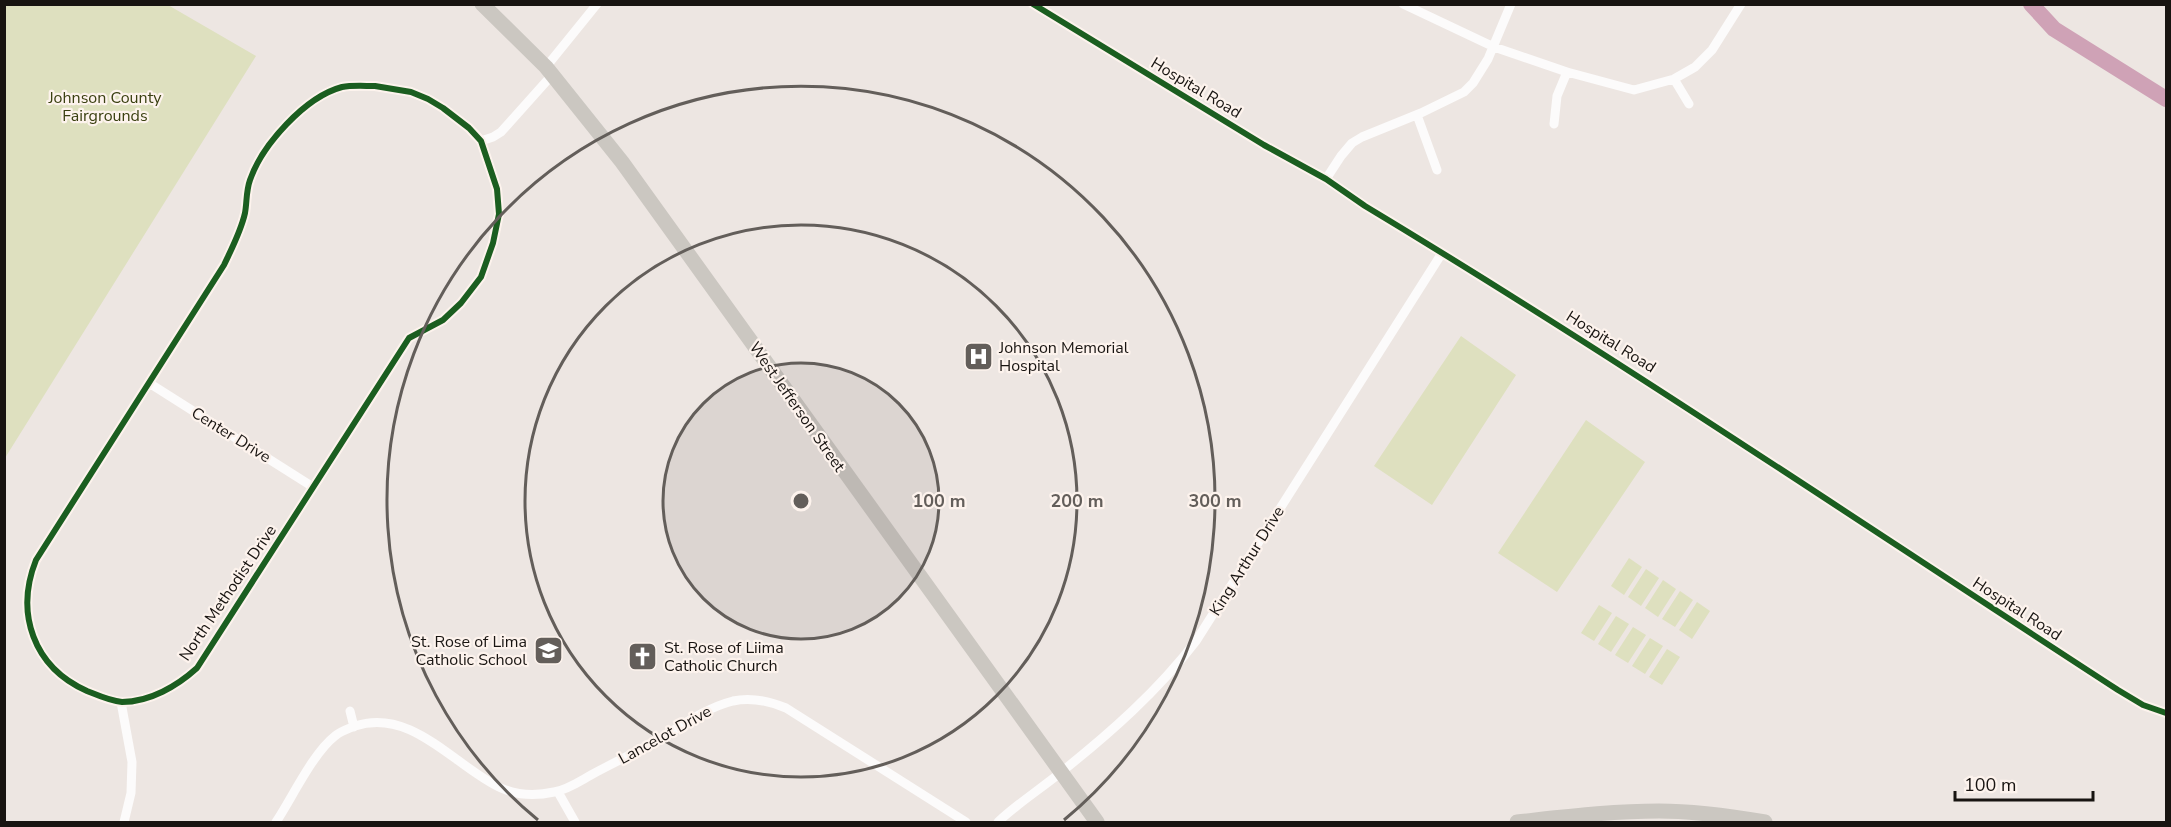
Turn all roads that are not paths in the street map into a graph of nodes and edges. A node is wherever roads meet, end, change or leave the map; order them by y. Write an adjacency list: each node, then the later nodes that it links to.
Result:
1 (482, 4): 8 (main road, West Jefferson Street)
2 (597, 4): 8 (street)
3 (1034, 4): 16 (street, Hospital Road)
4 (1403, 4): 7 (street)
5 (1510, 4): 7 (street)
6 (1741, 4): 10 (street)
7 (1494, 47): 9 (street); 12 (street)
8 (549, 71): 14 (street); 24 (main road, West Jefferson Street)
9 (1568, 72): 10 (street); 13 (street)
10 (1674, 79): 11 (street)
11 (1689, 105)
12 (1417, 115): 15 (street); 16 (street)
13 (1554, 124)
14 (481, 141): 18 (street, North Methodist Drive); 19 (street, North Methodist Drive)
15 (1437, 170)
16 (1326, 179): 17 (street, Hospital Road)
17 (1442, 253): 22 (street, Hospital Road); 24 (street, King Arthur Drive)
18 (149, 382): 19 (street, Center Drive); 20 (street, North Methodist Drive)
19 (313, 487): 20 (street, North Methodist Drive)
20 (121, 702): 27 (street)
21 (350, 711): 23 (street)
22 (2166, 713)
23 (354, 726): 25 (street, Lancelot Drive); 26 (street, Lancelot Drive)
24 (1061, 773): 30 (street, King Arthur Drive); 31 (main road, West Jefferson Street)
25 (558, 792): 28 (street); 29 (street, Lancelot Drive)
26 (281, 821)
27 (124, 822)
28 (575, 822)
29 (966, 822)
30 (998, 822)
31 (1096, 822)
32 (1517, 822): 33 (main road)
33 (1765, 822)

